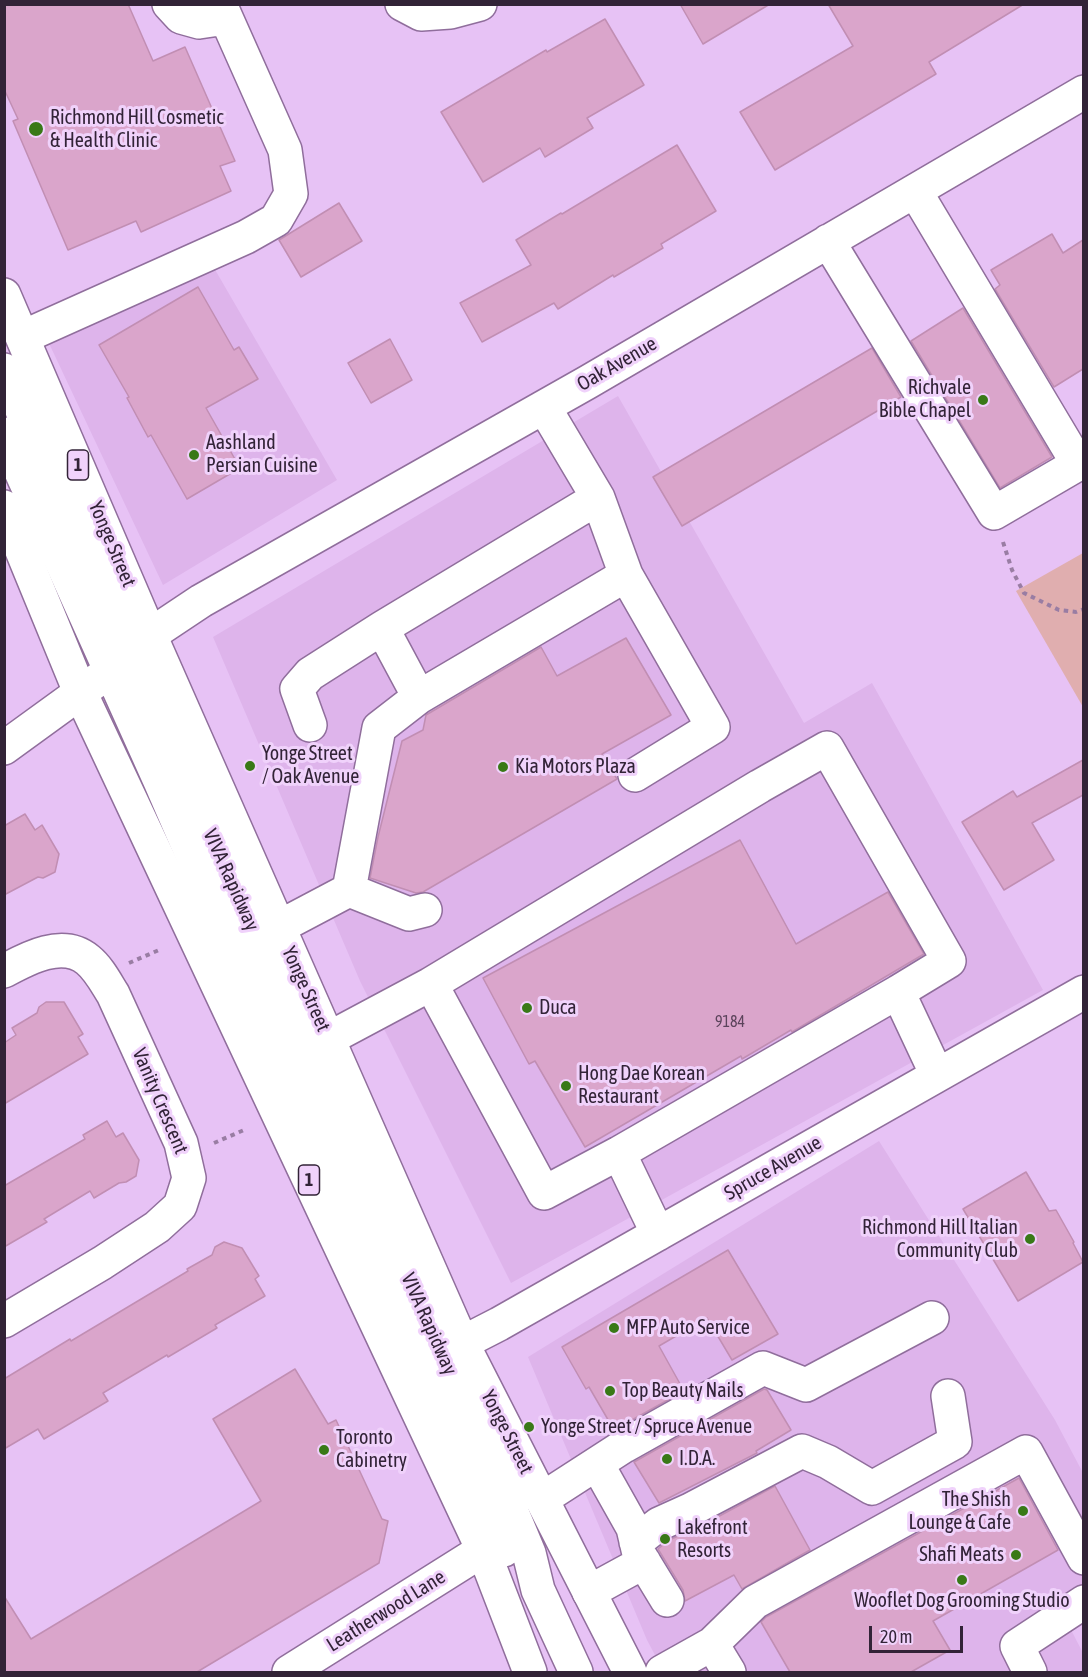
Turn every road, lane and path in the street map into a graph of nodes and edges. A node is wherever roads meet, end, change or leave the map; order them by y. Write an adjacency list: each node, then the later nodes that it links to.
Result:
1 (169, 4): 4 (street)
2 (402, 4): 3 (street)
3 (480, 4)
4 (223, 11): 9 (street)
5 (1083, 92): 6 (street, Oak Avenue)
6 (915, 190): 7 (street, Oak Avenue); 15 (street)
7 (828, 242): 11 (street, Oak Avenue); 15 (street)
8 (4, 295): 9 (street, Yonge Street / 1)
9 (23, 337): 19 (street, Yonge Street / 1)
10 (4, 370): 19 (street, VIVA Rapidway)
11 (544, 407): 13 (street); 19 (street, Oak Avenue)
12 (4, 434): 19 (street, VIVA Rapidway)
13 (598, 498): 16 (street); 18 (street)
14 (4, 507): 20 (street, 1)
15 (994, 513): 17 (path)
16 (626, 575): 21 (street); 24 (street)
17 (1083, 610)
18 (382, 628): 21 (street); 22 (street)
19 (130, 654): 20 (street, Oak Avenue); 27 (street, Yonge Street / 1); 56 (street, VIVA Rapidway)
20 (80, 692): 23 (street, Oak Avenue); 46 (street, 1)
21 (419, 697): 25 (street)
22 (310, 725)
23 (4, 748)
24 (635, 775)
25 (349, 890): 26 (street); 27 (street)
26 (425, 910)
27 (279, 927): 34 (street, Yonge Street / 1)
28 (159, 950): 29 (path)
29 (121, 967)
30 (4, 971): 41 (street, Vanity Crescent)
31 (431, 984): 32 (street); 34 (street); 38 (street)
32 (898, 992): 35 (street); 38 (street)
33 (1083, 992): 35 (street, Spruce Avenue)
34 (328, 1039): 42 (street, Yonge Street / 1)
35 (937, 1075): 39 (street, Spruce Avenue)
36 (244, 1131): 37 (path)
37 (212, 1145)
38 (619, 1153): 39 (street)
39 (657, 1234): 42 (street, Spruce Avenue)
40 (932, 1318): 44 (street)
41 (4, 1321)
42 (462, 1343): 45 (street, Yonge Street / 1)
43 (948, 1396): 47 (street)
44 (597, 1464): 45 (street); 47 (street)
45 (542, 1499): 49 (street, Yonge Street / 1)
46 (483, 1550): 54 (street, Leatherwood Lane); 55 (street, 1)
47 (640, 1552): 49 (street); 50 (street)
48 (1083, 1558): 52 (street)
49 (589, 1592): 57 (street, Yonge Street / 1)
50 (667, 1600)
51 (1083, 1602): 53 (street)
52 (712, 1644): 58 (street); 59 (street)
53 (1024, 1670)
54 (289, 1672)
55 (530, 1672)
56 (576, 1672)
57 (630, 1672)
58 (662, 1672)
59 (729, 1672)

